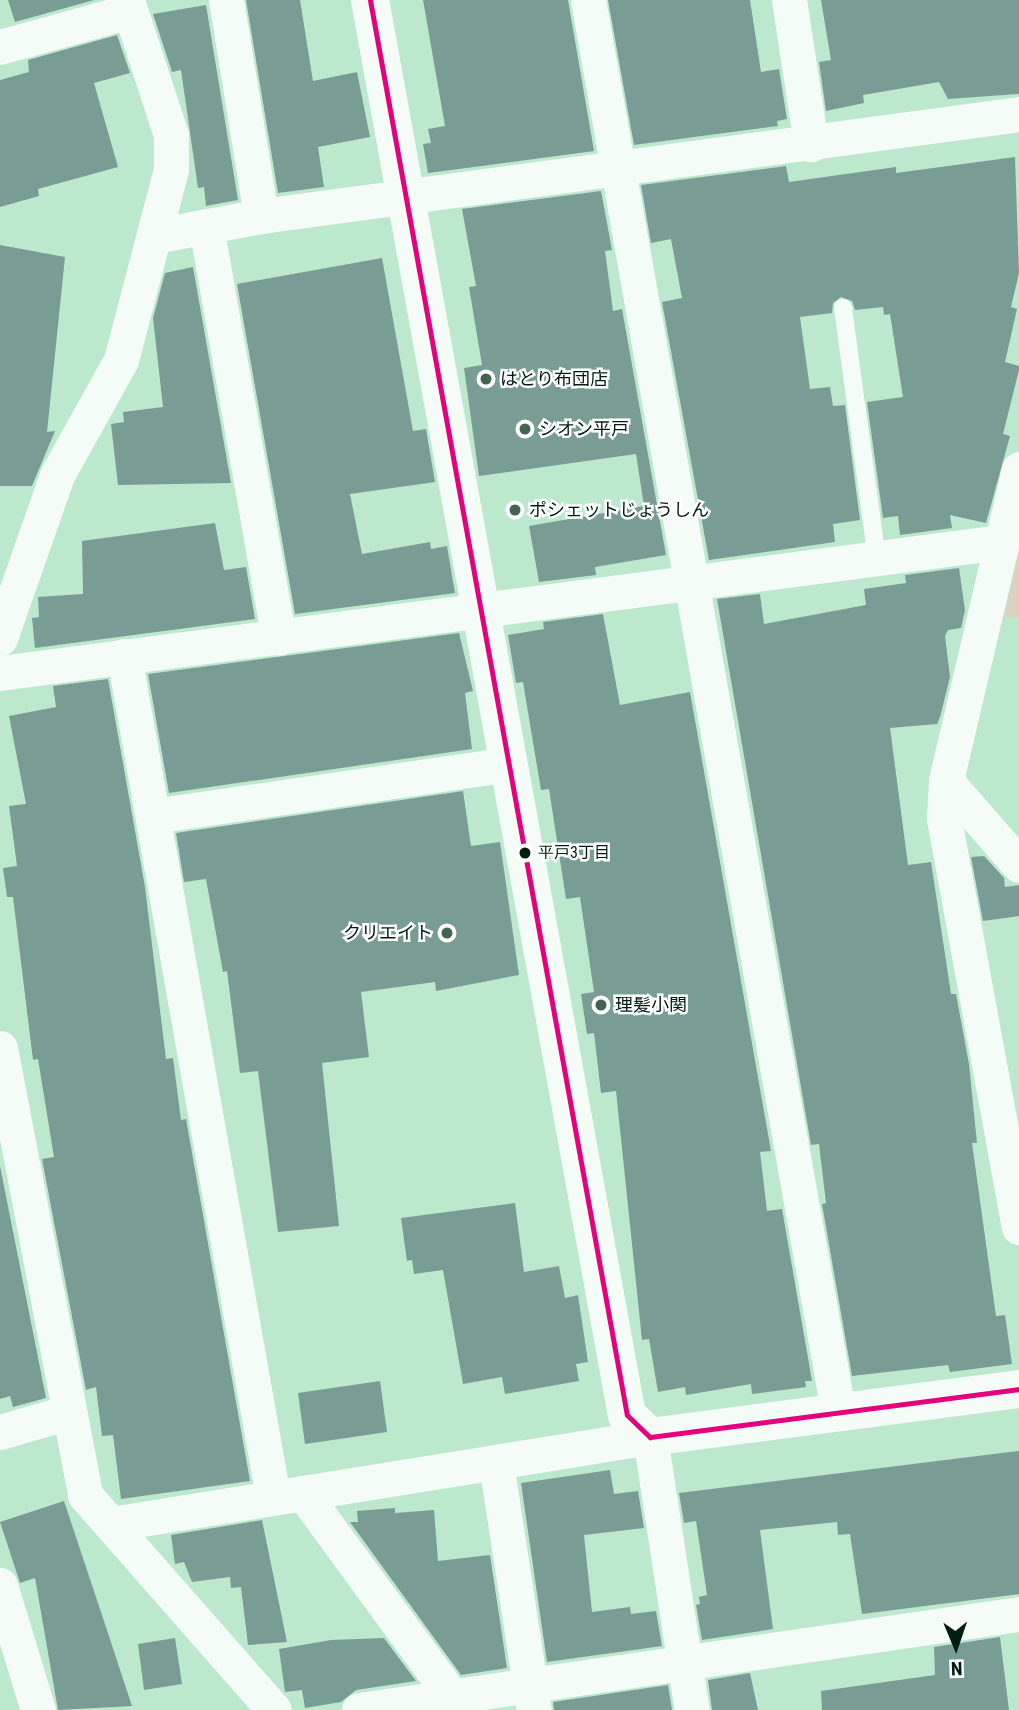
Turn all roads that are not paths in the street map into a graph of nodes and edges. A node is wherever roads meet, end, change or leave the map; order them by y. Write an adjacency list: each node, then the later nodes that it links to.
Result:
1 (226, 0): 11 (street)
2 (370, 0): 10 (street)
3 (588, 0): 9 (street)
4 (789, 0): 8 (street)
5 (128, 6): 6 (street); 13 (street)
6 (0, 47)
7 (1019, 114): 8 (street)
8 (811, 144): 9 (street)
9 (618, 171): 10 (street); 19 (street)
10 (405, 197): 11 (street); 20 (street)
11 (261, 216): 12 (street)
12 (206, 226): 13 (street); 22 (street)
13 (155, 236): 18 (street)
14 (843, 308): 17 (lane)
15 (1019, 469): 16 (street)
16 (1001, 542): 17 (street); 26 (street)
17 (877, 559): 19 (street)
18 (9, 579): 21 (street)
19 (694, 583): 20 (street); 35 (street)
20 (481, 612): 22 (street); 25 (street)
21 (0, 638)
22 (279, 638): 23 (street)
23 (124, 656): 24 (street); 27 (street)
24 (0, 673)
25 (509, 764): 27 (street); 38 (street)
26 (946, 781): 28 (street); 32 (street)
27 (153, 817): 40 (street)
28 (1005, 828): 29 (street)
29 (1019, 865)
30 (0, 1048): 31 (street)
31 (5, 1099): 36 (street)
32 (1016, 1190): 33 (street)
33 (1019, 1227)
34 (1019, 1389): 35 (street)
35 (838, 1411): 38 (street)
36 (69, 1412): 37 (street); 41 (street)
37 (0, 1432)
38 (650, 1437): 39 (street); 44 (street)
39 (496, 1463): 40 (street); 46 (street)
40 (288, 1495): 41 (street); 45 (street)
41 (111, 1524): 48 (street)
42 (0, 1585): 47 (street)
43 (1019, 1614): 44 (street)
44 (685, 1662): 46 (street); 50 (street)
45 (451, 1695): 46 (street); 49 (street)
46 (532, 1697)
47 (38, 1710)
48 (274, 1710)
49 (359, 1710)
50 (692, 1710)

